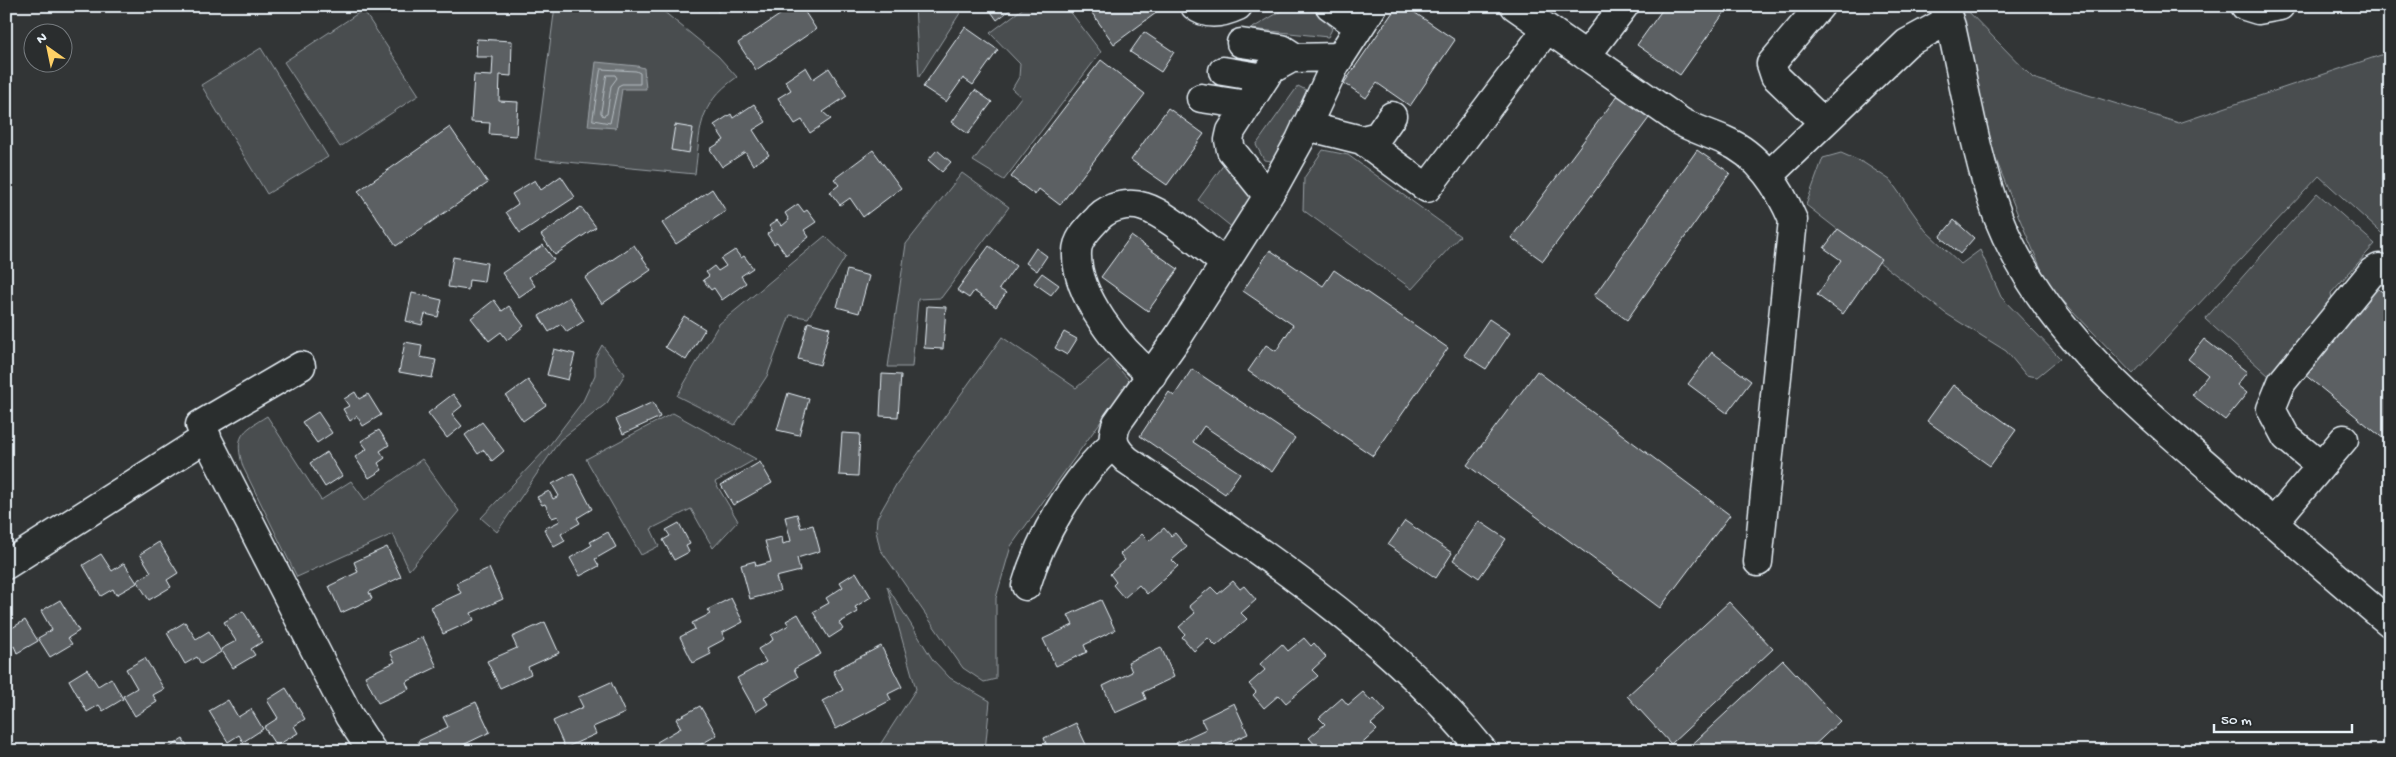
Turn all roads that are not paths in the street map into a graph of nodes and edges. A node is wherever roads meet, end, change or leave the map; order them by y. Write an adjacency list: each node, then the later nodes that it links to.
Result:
1 (1195, 6): 2 (street)
2 (1238, 6)
3 (1330, 6): 10 (street)
4 (1515, 6): 11 (street)
5 (1624, 6): 13 (street)
6 (1820, 6): 16 (street)
7 (2245, 6): 8 (street)
8 (2280, 6)
9 (1946, 13): 16 (street); 29 (street)
10 (1366, 16): 12 (street)
11 (1547, 29): 13 (street); 18 (street)
12 (1340, 56): 14 (street); 17 (street)
13 (1586, 56): 19 (street)
14 (1269, 79): 14 (street); 20 (street)
15 (1392, 116): 18 (street)
16 (1823, 122): 19 (street)
17 (1306, 126): 18 (street); 20 (street)
18 (1362, 140)
19 (1769, 175): 30 (street)
20 (1268, 196): 21 (street)
21 (1225, 263): 24 (street); 24 (street)
22 (2390, 272): 28 (street)
23 (301, 366): 25 (street)
24 (1152, 375): 27 (street)
25 (206, 437): 31 (street); 34 (street)
26 (2344, 439): 28 (street)
27 (1113, 444): 32 (street); 35 (street)
28 (2321, 466): 29 (street)
29 (2273, 523): 33 (street)
30 (1758, 562)
31 (6, 565)
32 (1026, 586)
33 (2390, 623)
34 (372, 751)
35 (1483, 751)

